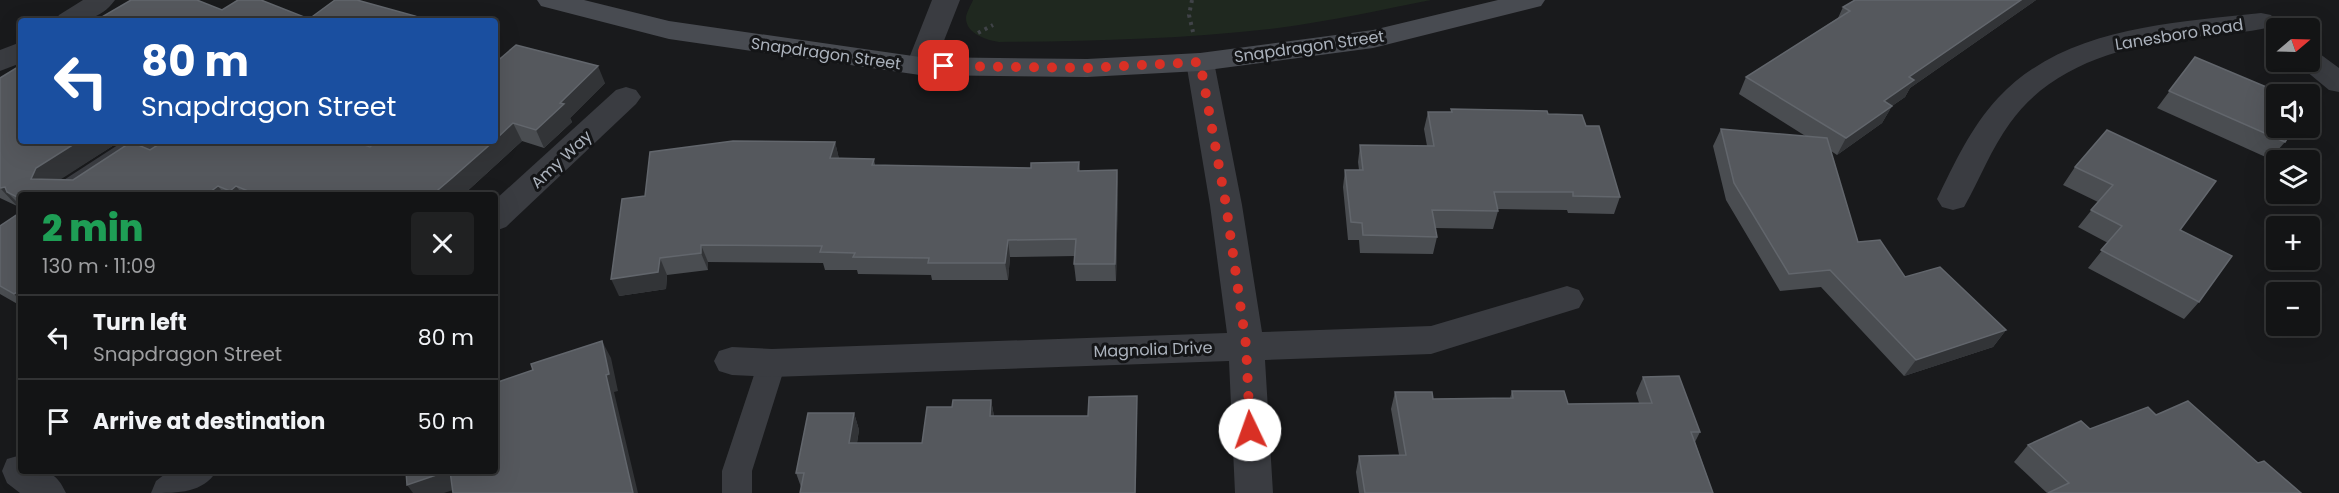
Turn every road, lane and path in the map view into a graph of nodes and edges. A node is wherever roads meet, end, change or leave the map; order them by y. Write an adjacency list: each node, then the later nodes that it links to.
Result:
1 (101, 0): 6 (street)
2 (551, 0): 12 (street, Snapdragon Street)
3 (946, 0): 12 (street)
4 (1531, 0): 11 (street, Snapdragon Street)
5 (2236, 0): 7 (street)
6 (74, 18)
7 (2266, 25)
8 (2266, 28): 18 (street, Lanesboro Road)
9 (18, 53): 10 (street)
10 (0, 62)
11 (1200, 62): 12 (street, Snapdragon Street); 21 (street)
12 (920, 66)
13 (2320, 68): 14 (street)
14 (2339, 83)
15 (626, 98): 19 (street, Amy Way)
16 (141, 144): 17 (street)
17 (69, 192)
18 (1953, 199)
19 (498, 216)
20 (1567, 299): 21 (street, Magnolia Drive)
21 (1246, 345): 23 (street, Magnolia Drive); 31 (street)
22 (732, 361): 23 (street, Magnolia Drive)
23 (772, 363): 30 (lane)
24 (0, 453): 25 (street)
25 (18, 468)
26 (25, 474): 28 (street)
27 (194, 474): 29 (street)
28 (47, 493)
29 (170, 493)
30 (737, 493)
31 (1254, 493)

